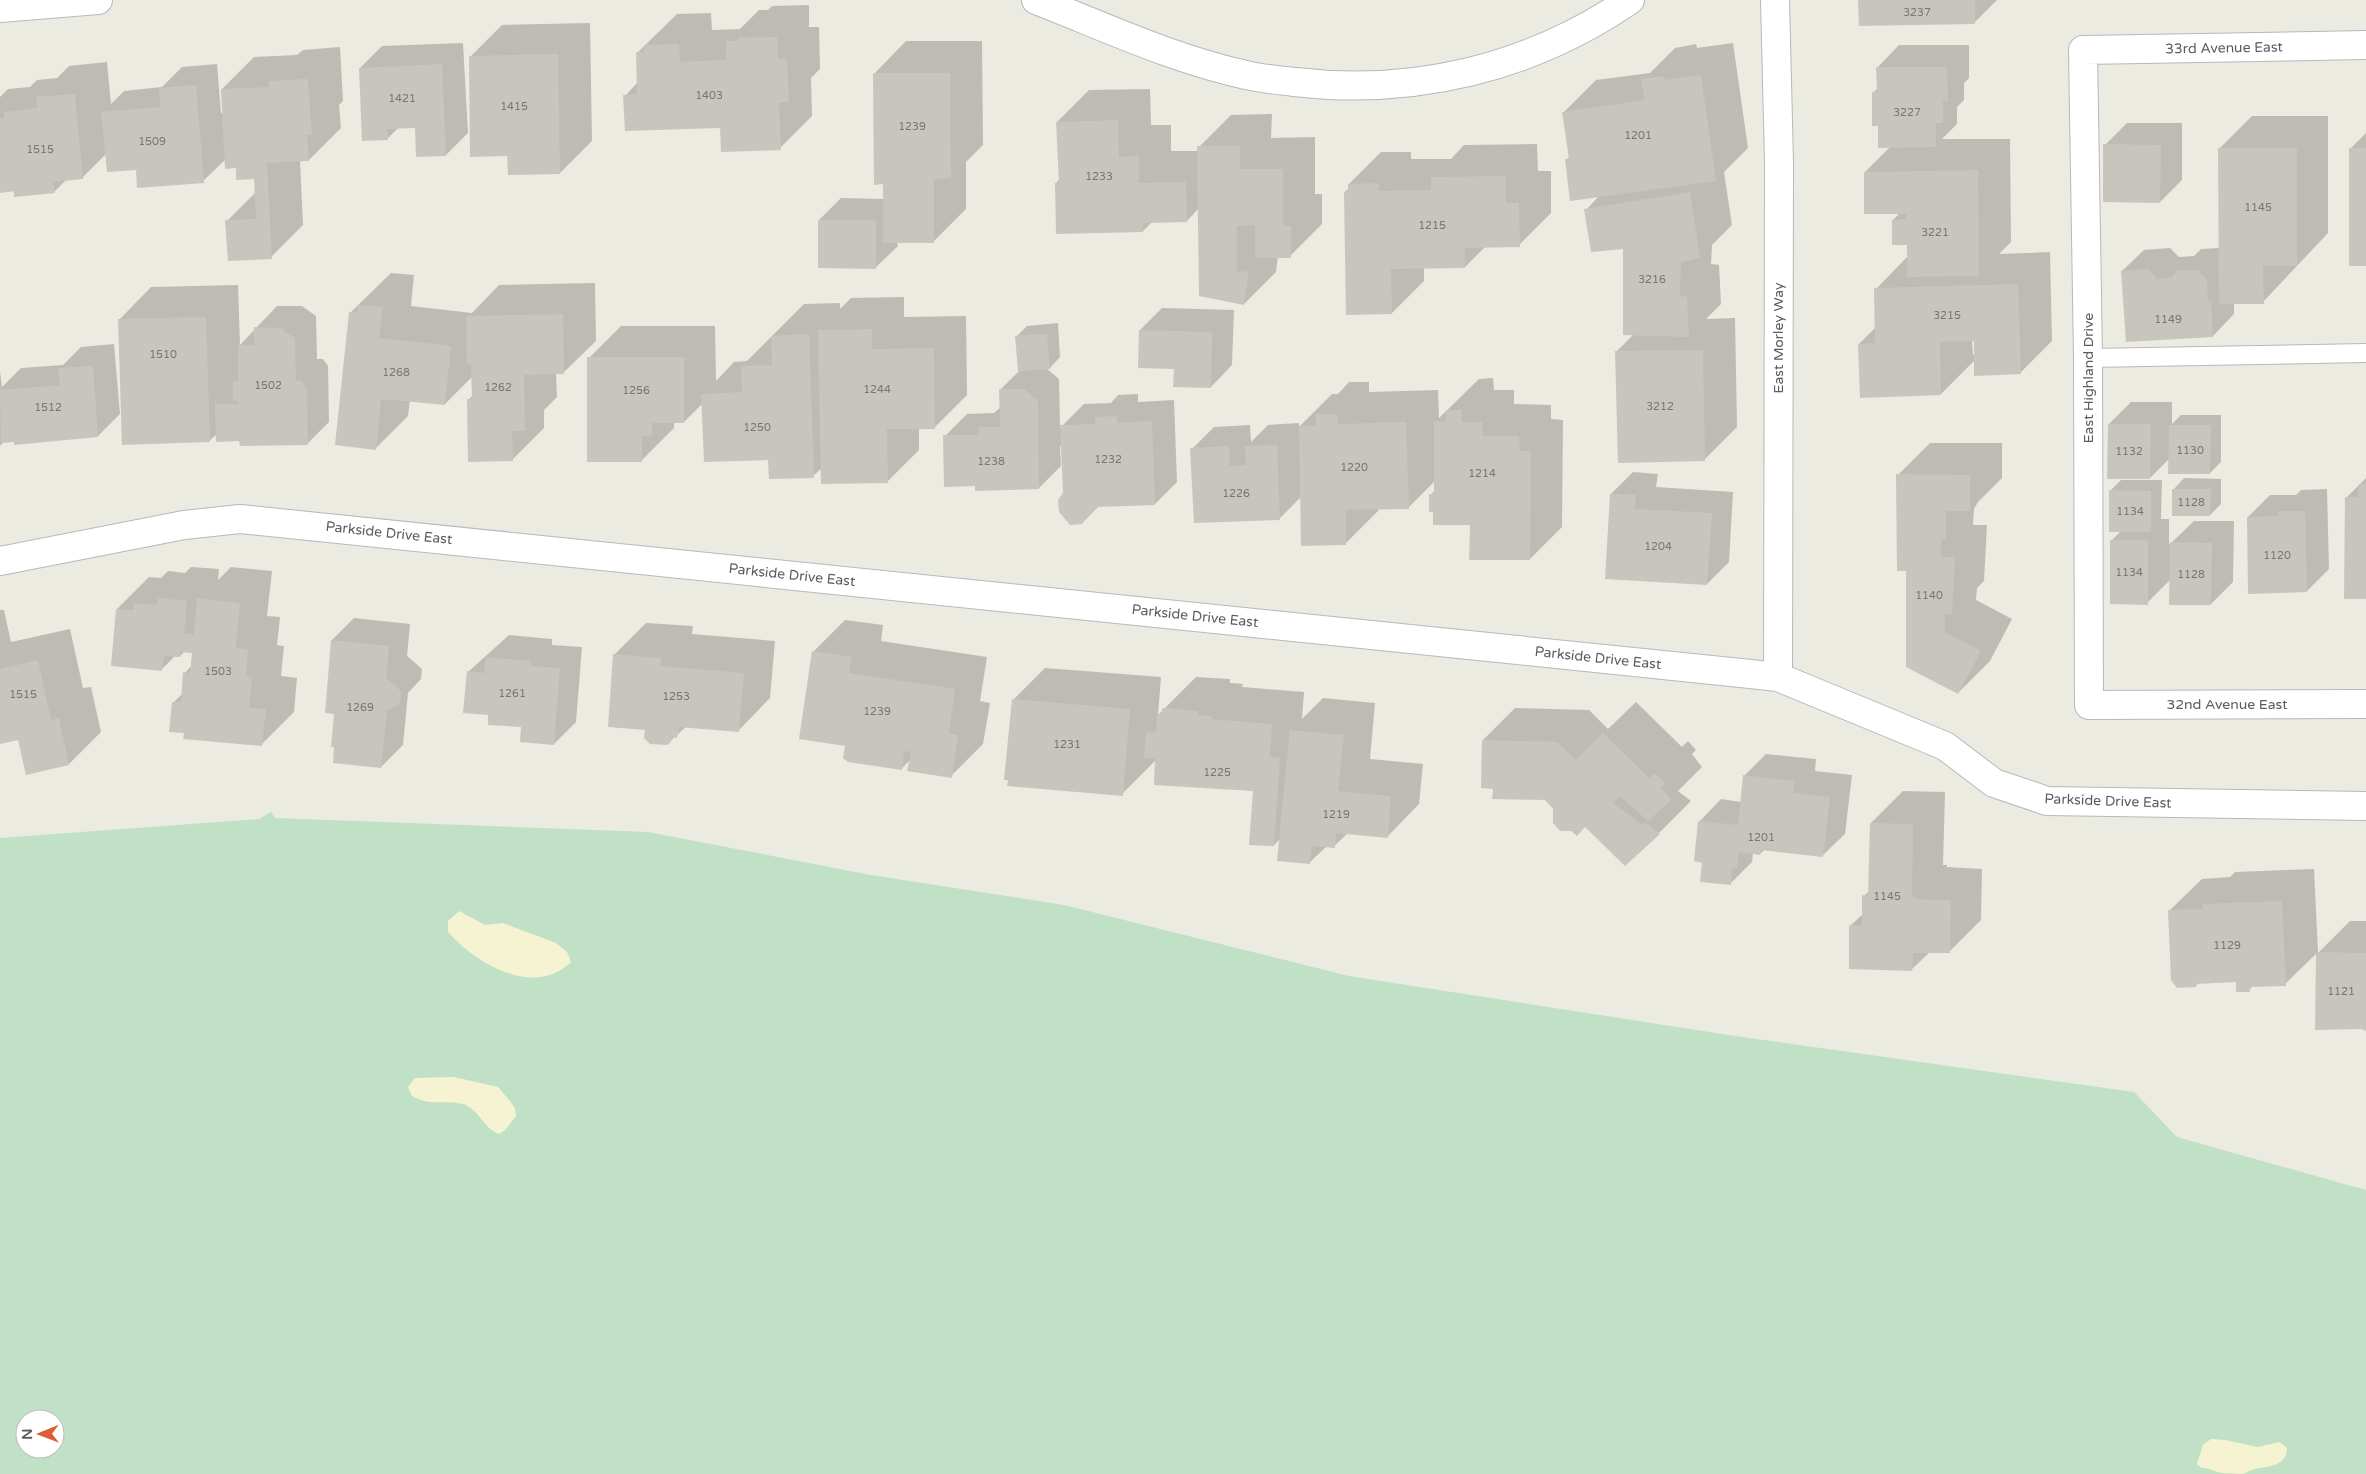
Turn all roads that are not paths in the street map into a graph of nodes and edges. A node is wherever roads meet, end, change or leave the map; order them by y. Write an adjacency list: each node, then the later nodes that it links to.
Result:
1 (98, 0): 5 (street)
2 (1036, 0): 3 (street)
3 (1630, 0)
4 (1775, 0): 11 (street, East Morley Way)
5 (0, 8)
6 (2366, 45): 7 (street, 33rd Avenue East)
7 (2083, 50): 9 (street, East Highland Drive)
8 (2366, 353): 9 (lane)
9 (2088, 358): 13 (street, East Highland Drive)
10 (0, 561): 11 (street, Parkside Drive East)
11 (1778, 677): 14 (street, Parkside Drive East)
12 (2366, 704): 13 (street, 32nd Avenue East)
13 (2089, 705)
14 (2366, 806)

